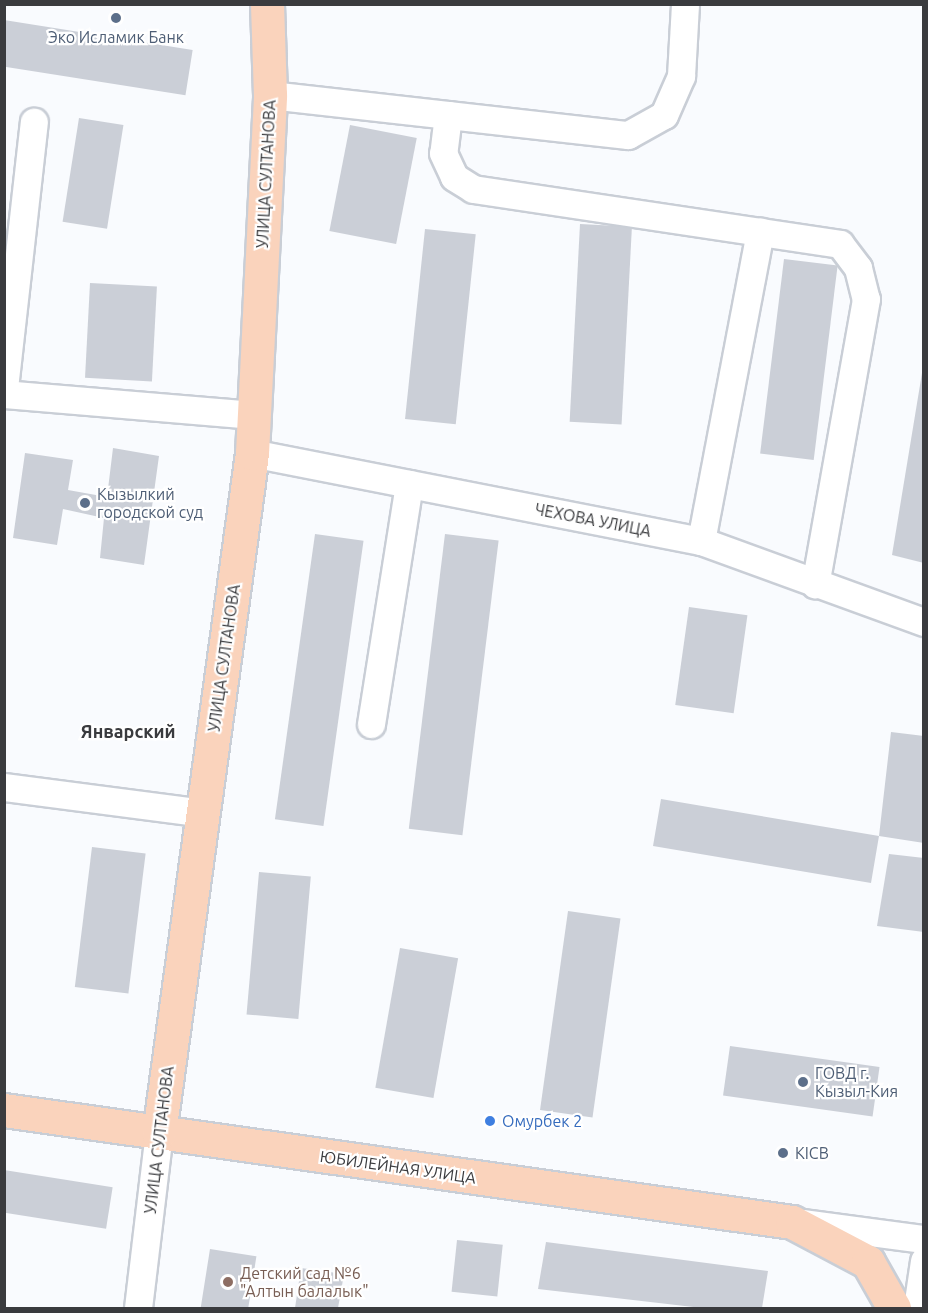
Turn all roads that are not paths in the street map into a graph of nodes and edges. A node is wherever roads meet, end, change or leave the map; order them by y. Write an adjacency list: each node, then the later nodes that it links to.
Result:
1 (267, 4): 3 (main road, УЛИЦА СУЛТАНОВА)
2 (685, 4): 4 (street)
3 (270, 95): 4 (street); 9 (main road, УЛИЦА СУЛТАНОВА)
4 (448, 115): 6 (street)
5 (34, 122): 7 (street)
6 (760, 232): 12 (street); 13 (street)
7 (4, 388)
8 (4, 394): 9 (street)
9 (255, 415): 10 (main road, УЛИЦА СУЛТАНОВА)
10 (252, 453): 11 (street, ЧЕХОВА УЛИЦА); 17 (main road, УЛИЦА СУЛТАНОВА)
11 (409, 484): 12 (street, ЧЕХОВА УЛИЦА); 15 (street)
12 (701, 541): 13 (street, ЧЕХОВА УЛИЦА)
13 (815, 584): 14 (street, ЧЕХОВА УЛИЦА)
14 (924, 622)
15 (371, 724)
16 (4, 787): 17 (street)
17 (203, 813): 19 (main road, УЛИЦА СУЛТАНОВА)
18 (4, 1110): 19 (main road, ЮБИЛЕЙНАЯ УЛИЦА)
19 (159, 1133): 20 (main road, ЮБИЛЕЙНАЯ УЛИЦА); 23 (street, УЛИЦА СУЛТАНОВА)
20 (792, 1222): 21 (street); 24 (main road, ЮБИЛЕЙНАЯ УЛИЦА)
21 (924, 1239)
22 (924, 1261): 25 (street)
23 (138, 1308)
24 (894, 1308)
25 (917, 1308)

